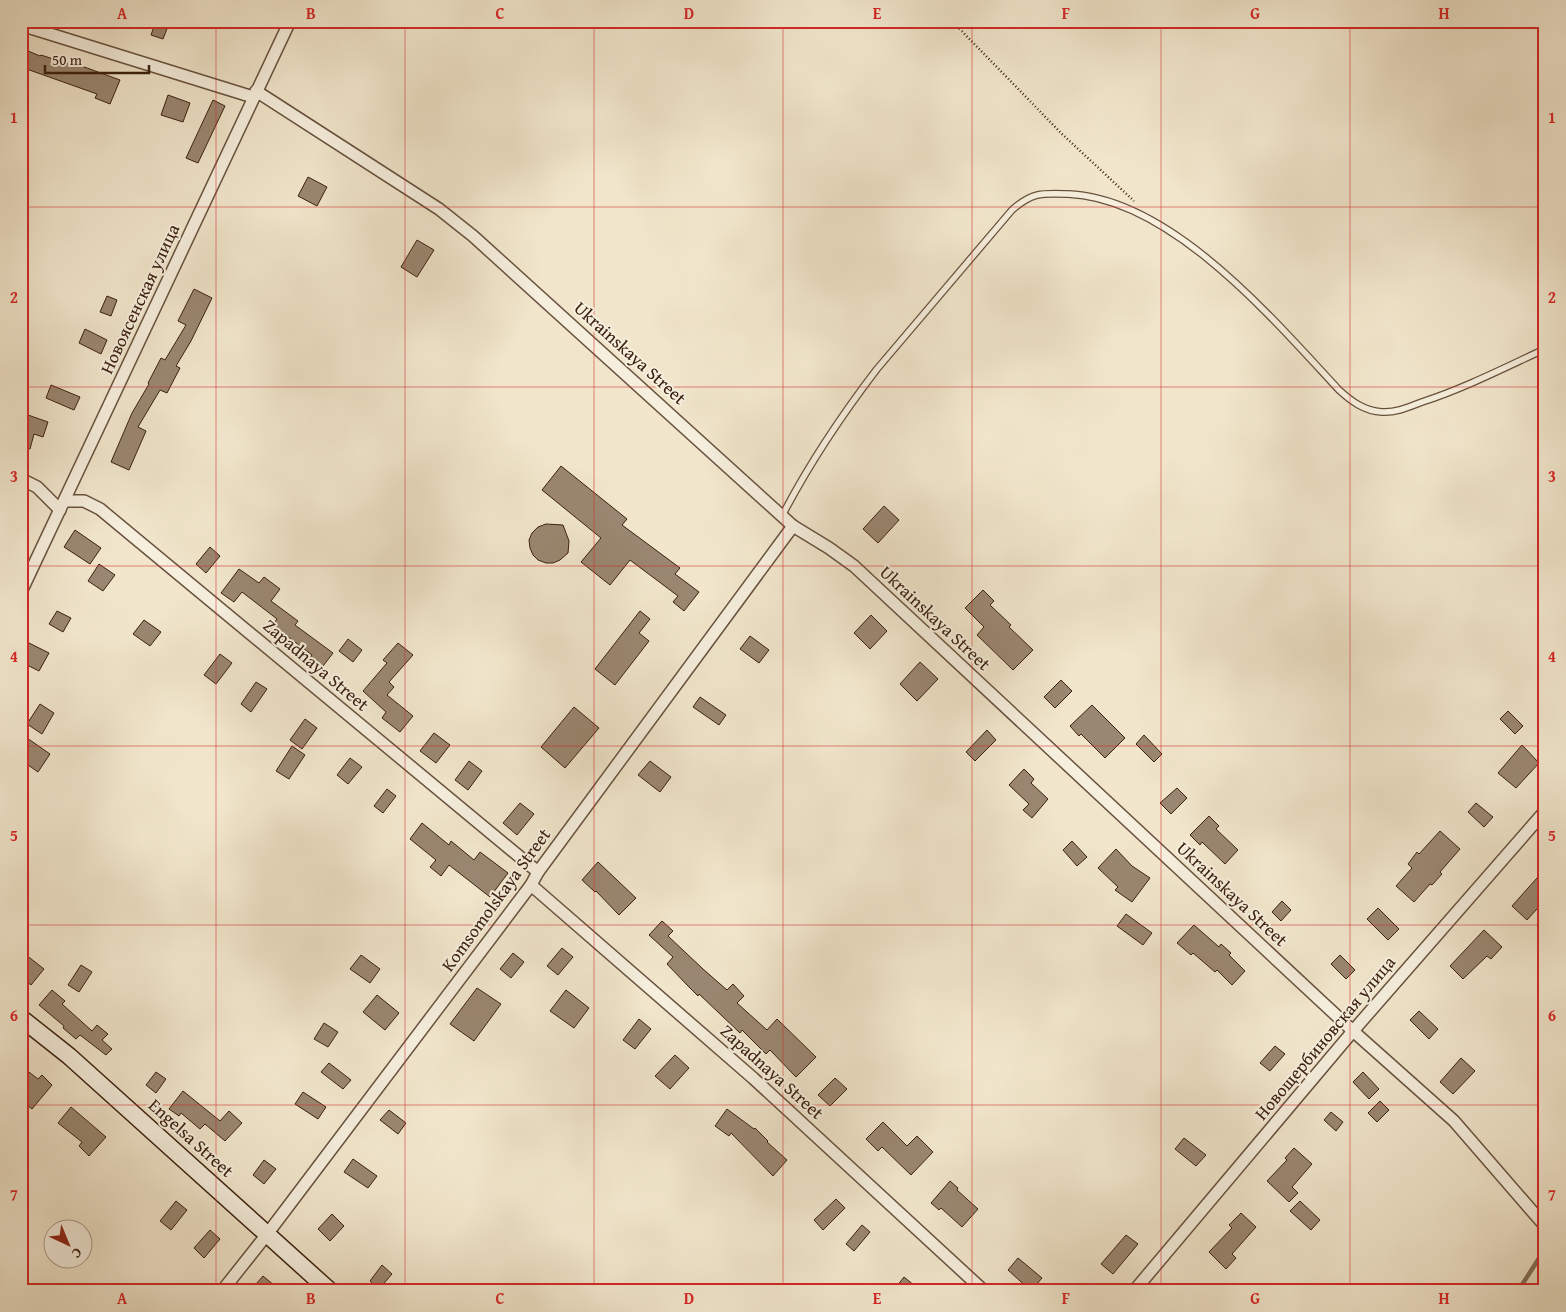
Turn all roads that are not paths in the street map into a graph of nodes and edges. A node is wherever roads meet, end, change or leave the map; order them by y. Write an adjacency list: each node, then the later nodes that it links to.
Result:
1 (290, 21): 3 (street, Новоясенская улица)
2 (21, 25): 3 (street, Ukrainskaya Street)
3 (255, 94): 6 (street, Новоясенская улица); 7 (street, Ukrainskaya Street)
4 (1545, 349): 7 (lane)
5 (21, 479): 6 (street)
6 (63, 506): 9 (street, Новоясенская улица); 11 (street, Zapadnaya Street)
7 (782, 516): 8 (street, Ukrainskaya Street)
8 (793, 526): 11 (street, Komsomolskaya Street); 14 (street, Ukrainskaya Street)
9 (21, 592)
10 (1545, 811): 14 (street, Новощербиновская улица)
11 (538, 872): 12 (street, Komsomolskaya Street)
12 (531, 884): 16 (street, Komsomolskaya Street); 19 (street, Zapadnaya Street)
13 (21, 1018): 16 (main road, Engelsa Street)
14 (1353, 1031): 15 (street, Ukrainskaya Street); 20 (street, Новощербиновская улица)
15 (1545, 1226)
16 (268, 1233): 17 (street, Komsomolskaya Street); 18 (main road, Engelsa Street)
17 (222, 1291)
18 (330, 1291)
19 (984, 1291)
20 (1134, 1291)

